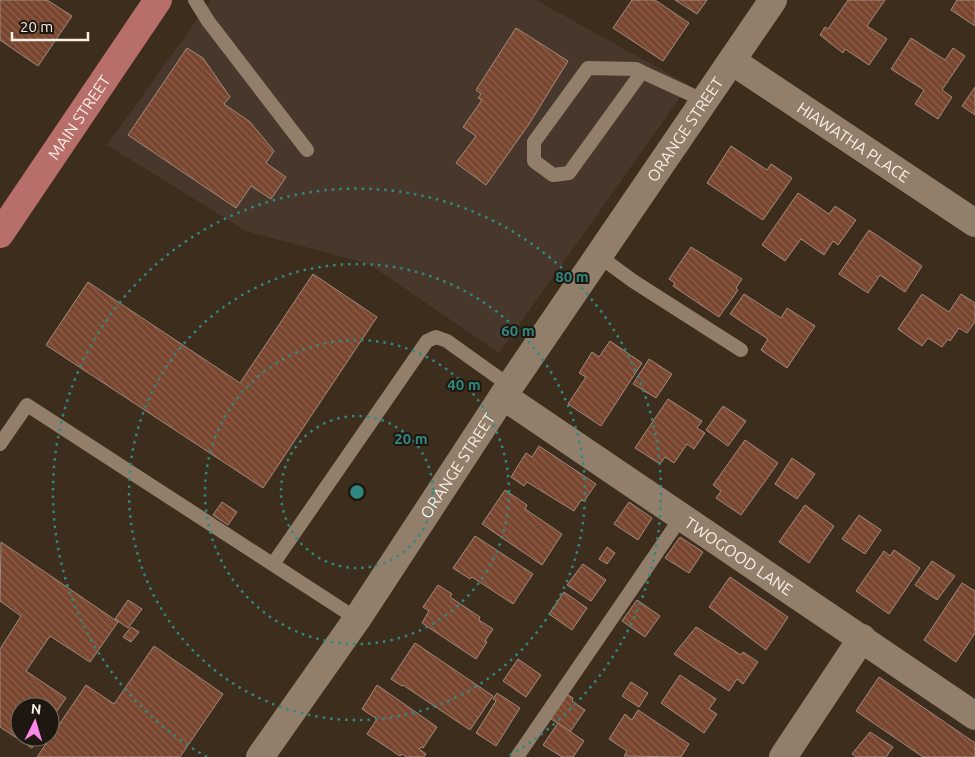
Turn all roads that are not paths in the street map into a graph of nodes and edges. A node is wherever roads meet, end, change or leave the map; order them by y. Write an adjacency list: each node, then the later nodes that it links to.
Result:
1 (158, 0): 9 (main road, MAIN STREET)
2 (195, 0): 7 (lane)
3 (773, 0): 4 (street, ORANGE STREET)
4 (732, 61): 6 (street, ORANGE STREET); 8 (street, HIAWATHA PLACE)
5 (642, 72): 5 (lane); 6 (lane)
6 (705, 101): 10 (street, ORANGE STREET)
7 (307, 150)
8 (975, 223)
9 (0, 234)
10 (599, 256): 11 (lane); 12 (street, ORANGE STREET)
11 (742, 350)
12 (507, 391): 14 (street, TWOGOOD LANE); 15 (lane); 16 (street, ORANGE STREET)
13 (0, 444): 15 (lane)
14 (682, 516): 17 (street, TWOGOOD LANE); 20 (lane)
15 (273, 564): 16 (lane)
16 (357, 619): 19 (street, ORANGE STREET)
17 (862, 638): 18 (street, TWOGOOD LANE); 21 (street)
18 (975, 716)
19 (260, 757)
20 (517, 757)
21 (783, 757)

